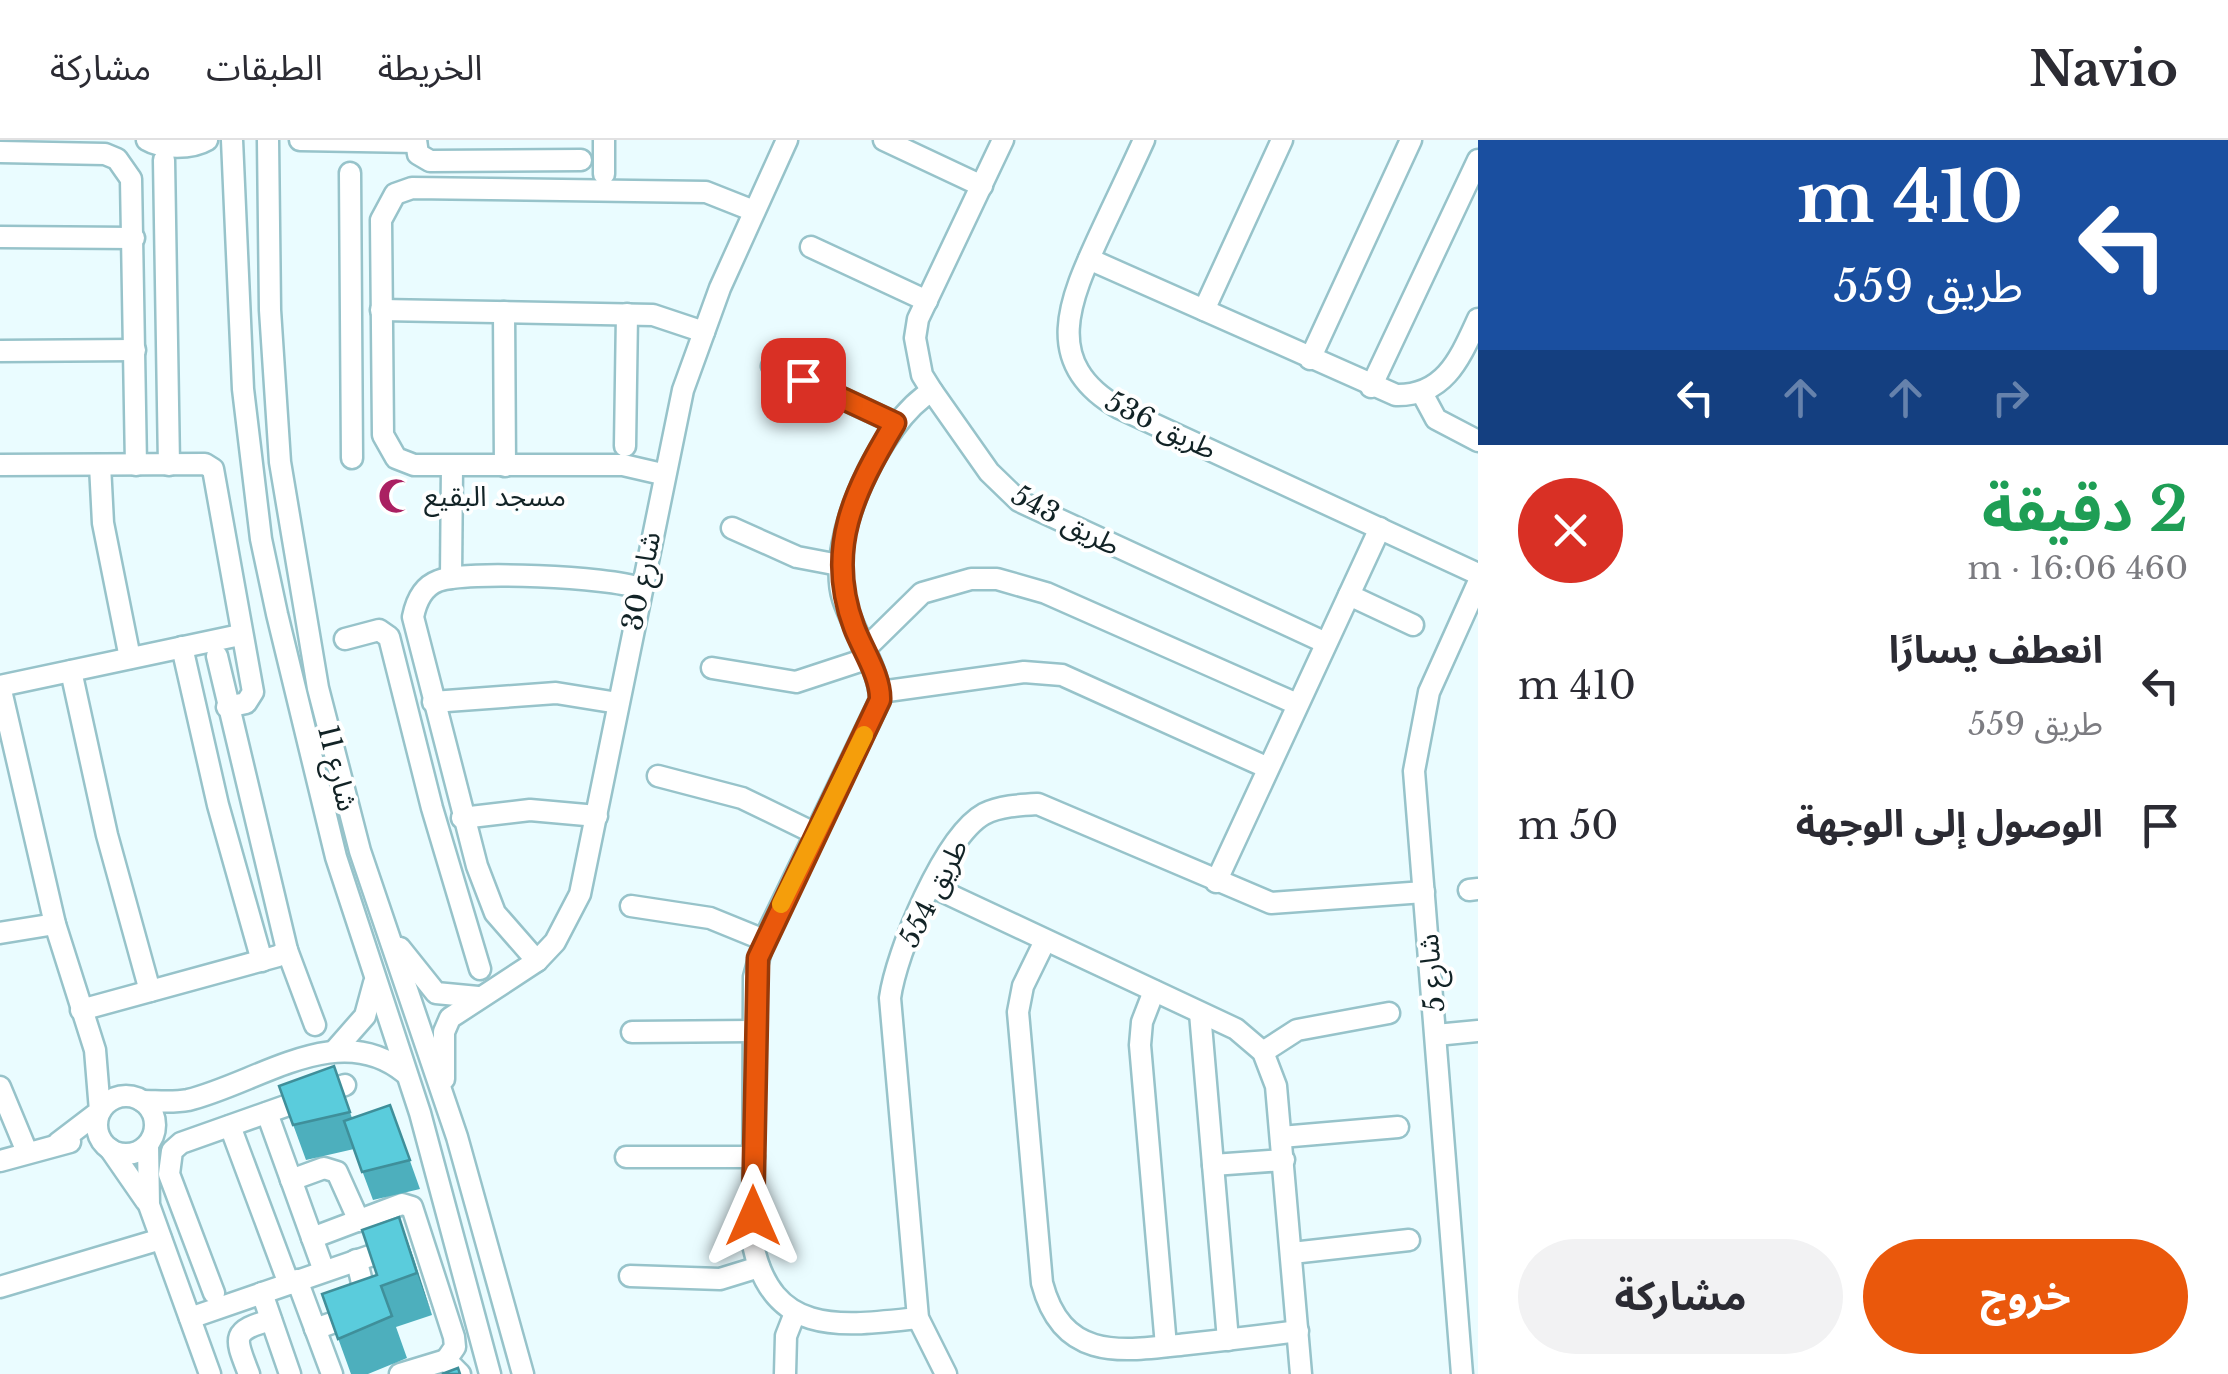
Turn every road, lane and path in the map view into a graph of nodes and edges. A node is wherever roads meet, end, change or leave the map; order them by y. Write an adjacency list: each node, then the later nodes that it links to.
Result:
1 (147, 140): 2 (street)
2 (206, 140)
3 (232, 140): 109 (street, شارع 11)
4 (268, 140): 103 (street, شارع 11)
5 (300, 140): 13 (street)
6 (604, 140): 22 (street)
7 (787, 140): 26 (street, شارع 30)
8 (884, 140): 23 (street)
9 (1003, 140): 23 (street, طريق 543)
10 (1144, 140): 30 (street, طريق 536)
11 (1282, 140): 37 (street)
12 (1411, 140): 44 (street)
13 (362, 141): 14 (street)
14 (416, 141): 20 (street)
15 (27, 146): 17 (street); 28 (street)
16 (581, 150): 20 (street); 25 (street)
17 (0, 152)
18 (164, 160): 34 (street)
19 (1478, 160): 47 (street)
20 (495, 161): 24 (street)
21 (350, 173): 32 (street)
22 (604, 174)
23 (982, 186): 35 (street, طريق 543)
24 (496, 189): 25 (street); 31 (street)
25 (583, 189): 26 (street)
26 (754, 211): 41 (street, شارع 30)
27 (0, 237): 28 (street)
28 (134, 238): 33 (street)
29 (811, 247): 35 (street)
30 (1089, 258): 37 (street); 65 (street, طريق 536)
31 (380, 266): 32 (street); 36 (street)
32 (351, 267): 46 (street)
33 (134, 277): 34 (street); 42 (street)
34 (164, 277): 52 (street)
35 (927, 302): 49 (street, طريق 543)
36 (381, 310): 38 (street); 48 (street)
37 (1204, 310): 44 (street)
38 (504, 312): 39 (street); 62 (street)
39 (627, 314): 41 (street); 55 (street)
40 (1477, 323): 50 (street)
41 (704, 332): 63 (street, شارع 30)
42 (135, 350): 43 (street); 51 (street)
43 (0, 351)
44 (1310, 359): 47 (street)
45 (772, 366): 53 (street)
46 (352, 387): 48 (street); 56 (street)
47 (1371, 387): 50 (street)
48 (380, 389): 61 (street)
49 (932, 391): 53 (street); 75 (street, طريق 543)
50 (1422, 393): 54 (street)
51 (136, 412): 52 (street); 60 (street)
52 (164, 412): 59 (street)
53 (895, 423): 66 (street)
54 (1478, 441)
55 (625, 446)
56 (352, 458)
57 (0, 465): 58 (street)
58 (100, 465): 60 (street); 79 (street)
59 (169, 465): 60 (street); 73 (street)
60 (136, 466)
61 (452, 466): 62 (street); 68 (street)
62 (505, 466): 63 (street)
63 (662, 474): 70 (street, شارع 30)
64 (732, 528): 66 (street)
65 (1380, 528): 67 (street, طريق 536); 71 (street)
66 (838, 566): 77 (street)
67 (1478, 574)
68 (451, 578): 70 (street); 80 (street)
69 (1478, 583): 99 (street, شارع 5)
70 (639, 588): 87 (street, شارع 30)
71 (1349, 595): 72 (street); 75 (street)
72 (1413, 625)
73 (240, 635): 76 (street); 89 (street)
74 (345, 639): 83 (street)
75 (1326, 643): 88 (street)
76 (182, 648): 79 (street); 106 (street)
77 (864, 655): 81 (street); 85 (street); 88 (street)
78 (216, 656): 89 (street)
79 (130, 658): 82 (street)
80 (424, 666): 83 (street); 86 (street)
81 (712, 668)
82 (71, 671): 84 (street); 110 (street)
83 (398, 671): 96 (street)
84 (0, 686): 101 (street)
85 (880, 692): 90 (street); 94 (street)
86 (433, 702): 87 (street); 93 (street)
87 (618, 703): 92 (street, شارع 30)
88 (1297, 704): 90 (street)
89 (227, 707): 106 (street)
90 (1268, 768): 97 (street)
91 (658, 776): 94 (street)
92 (597, 816): 93 (street); 107 (street, شارع 30)
93 (462, 818): 95 (street)
94 (814, 834): 104 (street)
95 (476, 866): 96 (street); 107 (street)
96 (452, 876): 108 (street)
97 (1216, 882): 98 (street, طريق 554); 99 (street, طريق 554)
98 (932, 887): 105 (street); 164 (street, طريق 554)
99 (1424, 892): 120 (street, شارع 5)
100 (631, 906): 104 (street)
101 (55, 924): 102 (street); 113 (street)
102 (0, 934)
103 (390, 938): 112 (street); 127 (street, شارع 11)
104 (764, 940): 117 (street)
105 (1045, 941): 111 (street); 169 (street)
106 (276, 956): 110 (street); 116 (street)
107 (537, 962): 112 (street, شارع 30)
108 (480, 969)
109 (375, 981): 121 (street); 124 (street, شارع 11)
110 (150, 991): 113 (street)
111 (1154, 991): 114 (street); 169 (street)
112 (480, 997): 127 (street, شارع 30)
113 (81, 1010): 122 (street)
114 (1200, 1013): 123 (street); 143 (street)
115 (1389, 1013): 123 (street)
116 (315, 1025)
117 (753, 1031): 118 (street); 140 (street)
118 (632, 1032)
119 (1478, 1032): 120 (street)
120 (1436, 1035): 161 (street, شارع 5)
121 (336, 1049): 124 (street); 129 (street)
122 (95, 1050): 128 (street); 130 (street)
123 (1263, 1052): 134 (street)
124 (406, 1073): 176 (street, شارع 11)
125 (345, 1085): 131 (street)
126 (0, 1087): 138 (street)
127 (442, 1090): 177 (street, شارع 11)
128 (137, 1099): 129 (street); 130 (street); 135 (street)
129 (186, 1100): 135 (street)
130 (100, 1111): 136 (street); 137 (street)
131 (267, 1113): 132 (street); 144 (street)
132 (230, 1126): 156 (street); 159 (street)
133 (1398, 1128): 134 (street)
134 (1282, 1137): 142 (street)
135 (150, 1141): 137 (street); 145 (street)
136 (58, 1143): 137 (street); 138 (street)
137 (107, 1147): 145 (street)
138 (27, 1152): 141 (street)
139 (626, 1157): 140 (street)
140 (754, 1157): 153 (street)
141 (0, 1160)
142 (1284, 1160): 143 (street); 151 (street)
143 (1213, 1165): 168 (street)
144 (291, 1180): 146 (street); 148 (street)
145 (148, 1206): 149 (street)
146 (359, 1220): 147 (street); 148 (street)
147 (423, 1237): 152 (street); 170 (street)
148 (312, 1238): 154 (street)
149 (161, 1239): 157 (street); 163 (street)
150 (1409, 1240): 151 (street)
151 (1292, 1253): 167 (street)
152 (356, 1260): 154 (street); 166 (street)
153 (759, 1268): 155 (street); 162 (street)
154 (324, 1272): 156 (street)
155 (630, 1276)
156 (293, 1282): 160 (street); 166 (street)
157 (0, 1287)
158 (1478, 1291): 161 (street)
159 (214, 1293)
160 (262, 1293): 163 (street); 165 (street)
161 (1456, 1294): 181 (street, شارع 5)
162 (795, 1313): 164 (street); 178 (street)
163 (190, 1318): 171 (street)
164 (918, 1318): 179 (street, طريق 554)
165 (271, 1320): 172 (street); 173 (street)
166 (315, 1329): 174 (street)
167 (1298, 1331): 168 (street); 180 (street)
168 (1228, 1340): 169 (street)
169 (1166, 1346)
170 (453, 1367): 175 (street)
171 (210, 1374)
172 (249, 1374)
173 (290, 1374)
174 (332, 1374)
175 (400, 1374)
176 (490, 1374)
177 (523, 1374)
178 (785, 1374)
179 (946, 1374)
180 (1301, 1374)
181 (1462, 1374)

